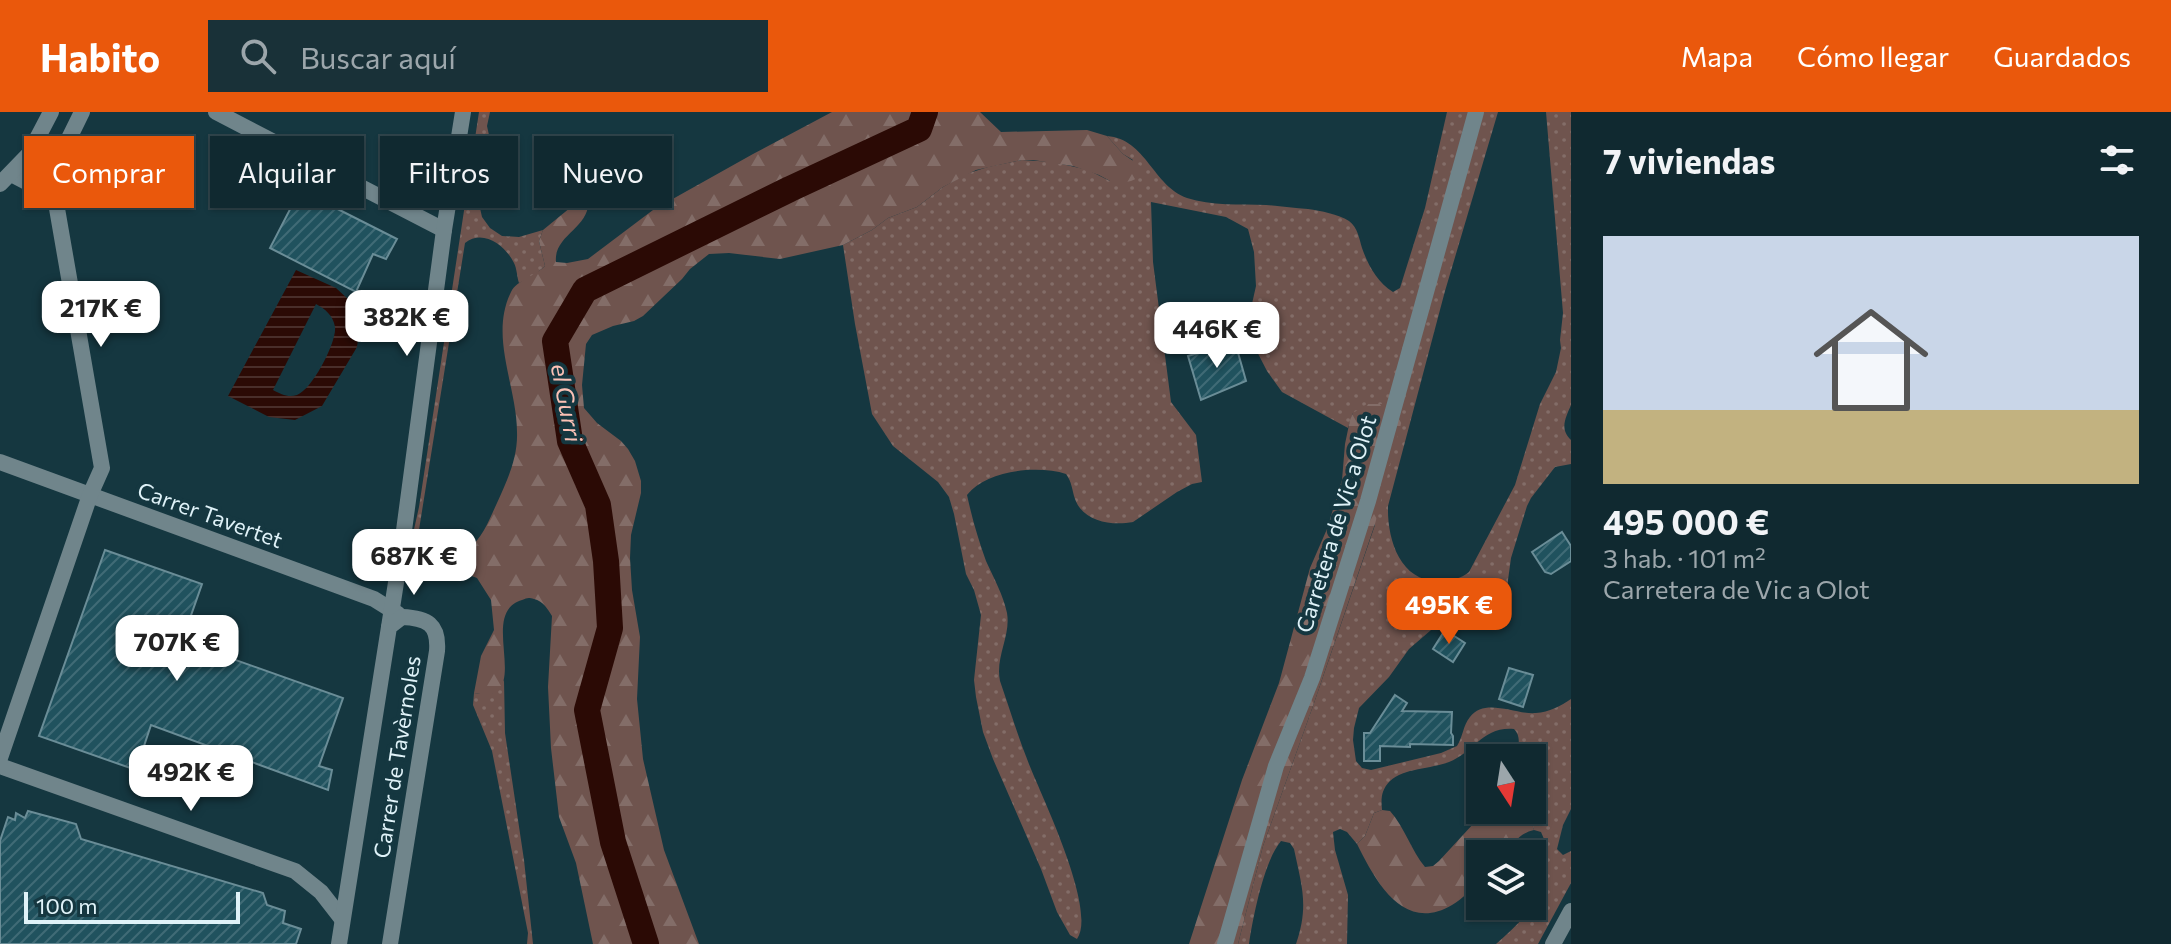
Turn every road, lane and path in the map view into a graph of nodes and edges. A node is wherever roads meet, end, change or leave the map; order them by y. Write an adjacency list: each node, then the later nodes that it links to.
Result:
1 (51, 112): 7 (street)
2 (82, 112): 6 (street)
3 (216, 112): 9 (street)
4 (463, 112): 9 (street, Carrer de Tavèrnoles)
5 (1476, 112): 19 (street, Carretera de Vic a Olot)
6 (70, 136)
7 (6, 179)
8 (57, 208): 11 (street)
9 (444, 230): 12 (street, Carrer de Tavèrnoles)
10 (0, 462): 11 (street, Carrer Tavertet)
11 (90, 495): 12 (street, Carrer Tavertet); 13 (street)
12 (395, 618): 16 (street, Carrer de Tavèrnoles); 18 (street, Carrer de Tavèrnoles)
13 (0, 758)
14 (0, 766): 16 (street)
15 (1571, 911): 20 (street)
16 (342, 919): 17 (street, Carrer de Tavèrnoles)
17 (339, 944)
18 (390, 944)
19 (1225, 944)
20 (1553, 944)

